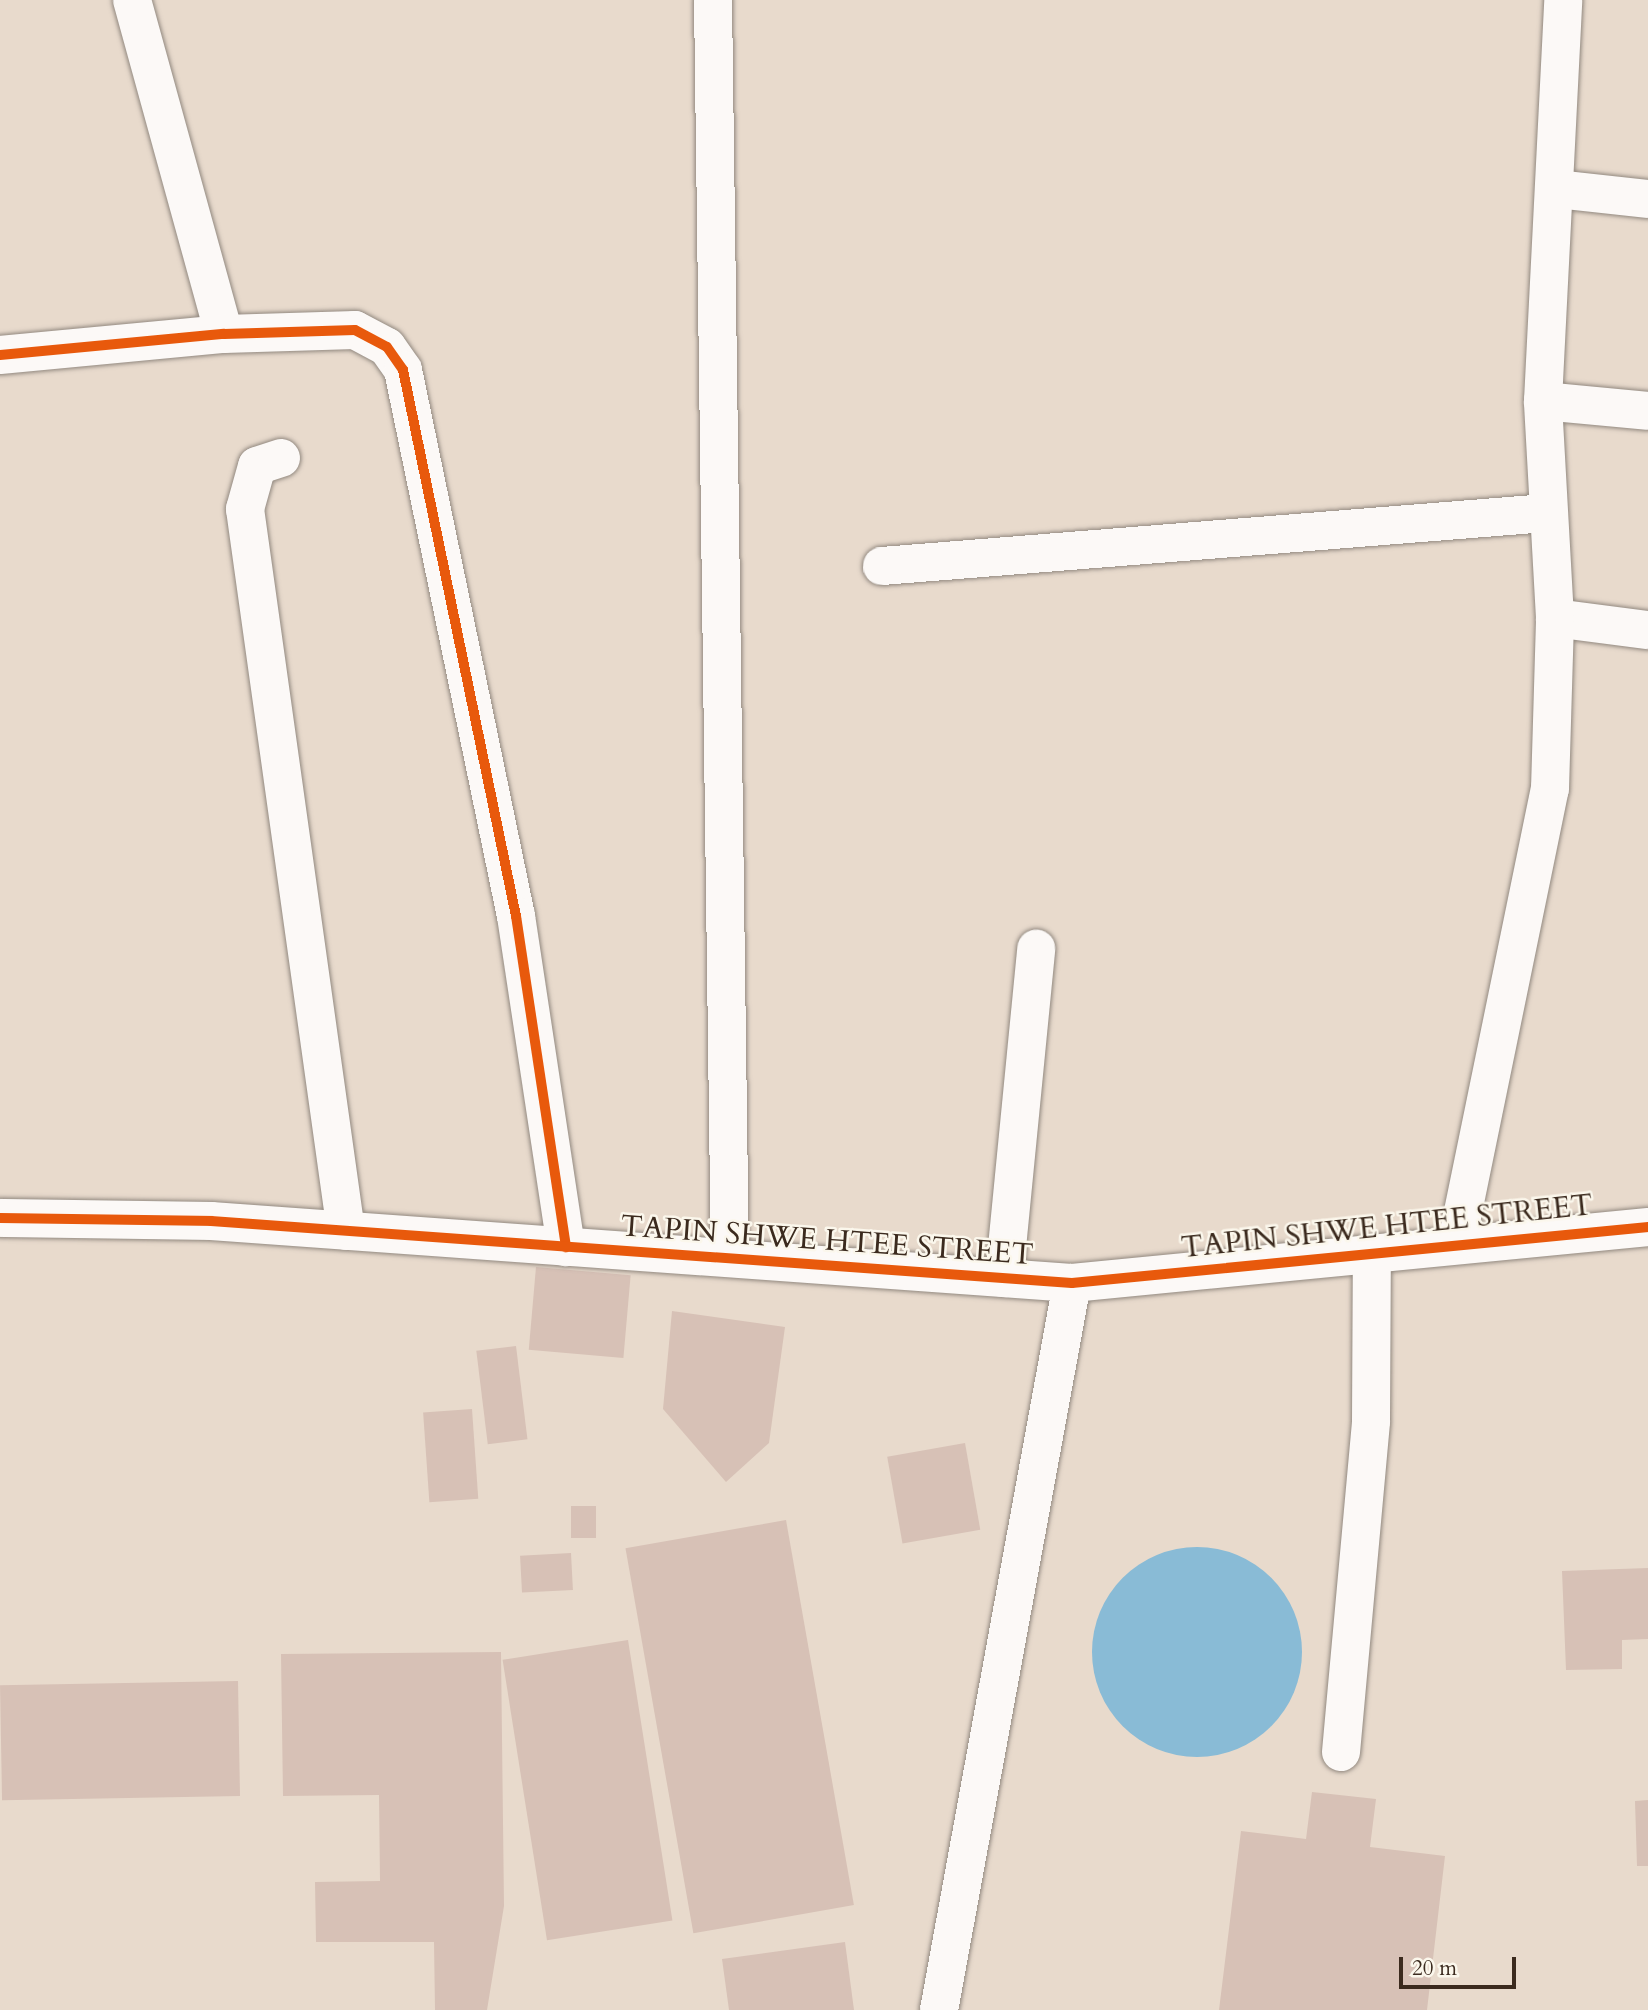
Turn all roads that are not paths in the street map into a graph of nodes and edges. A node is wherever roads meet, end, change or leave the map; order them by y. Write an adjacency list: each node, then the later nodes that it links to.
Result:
1 (132, 0): 6 (street)
2 (713, 0): 22 (street)
3 (1563, 0): 4 (street)
4 (1556, 189): 5 (street); 8 (street)
5 (1648, 199)
6 (224, 334): 7 (street); 20 (street)
7 (0, 355)
8 (1543, 401): 9 (street); 11 (street)
9 (1648, 411)
10 (281, 458): 18 (street)
11 (1547, 513): 12 (street); 13 (street)
12 (882, 566)
13 (1555, 618): 14 (street); 19 (street)
14 (1648, 631)
15 (1036, 949): 23 (street)
16 (0, 1218): 18 (street, TAPIN SHWE HTEE STREET)
17 (1648, 1227): 19 (street, TAPIN SHWE HTEE STREET)
18 (346, 1231): 20 (street, TAPIN SHWE HTEE STREET)
19 (1457, 1241): 21 (street, TAPIN SHWE HTEE STREET)
20 (566, 1247): 22 (street, TAPIN SHWE HTEE STREET)
21 (1372, 1255): 24 (street, TAPIN SHWE HTEE STREET); 25 (street)
22 (730, 1258): 23 (street, TAPIN SHWE HTEE STREET)
23 (1004, 1278): 24 (street, TAPIN SHWE HTEE STREET)
24 (1072, 1283): 26 (street)
25 (1341, 1752)
26 (939, 2010)

